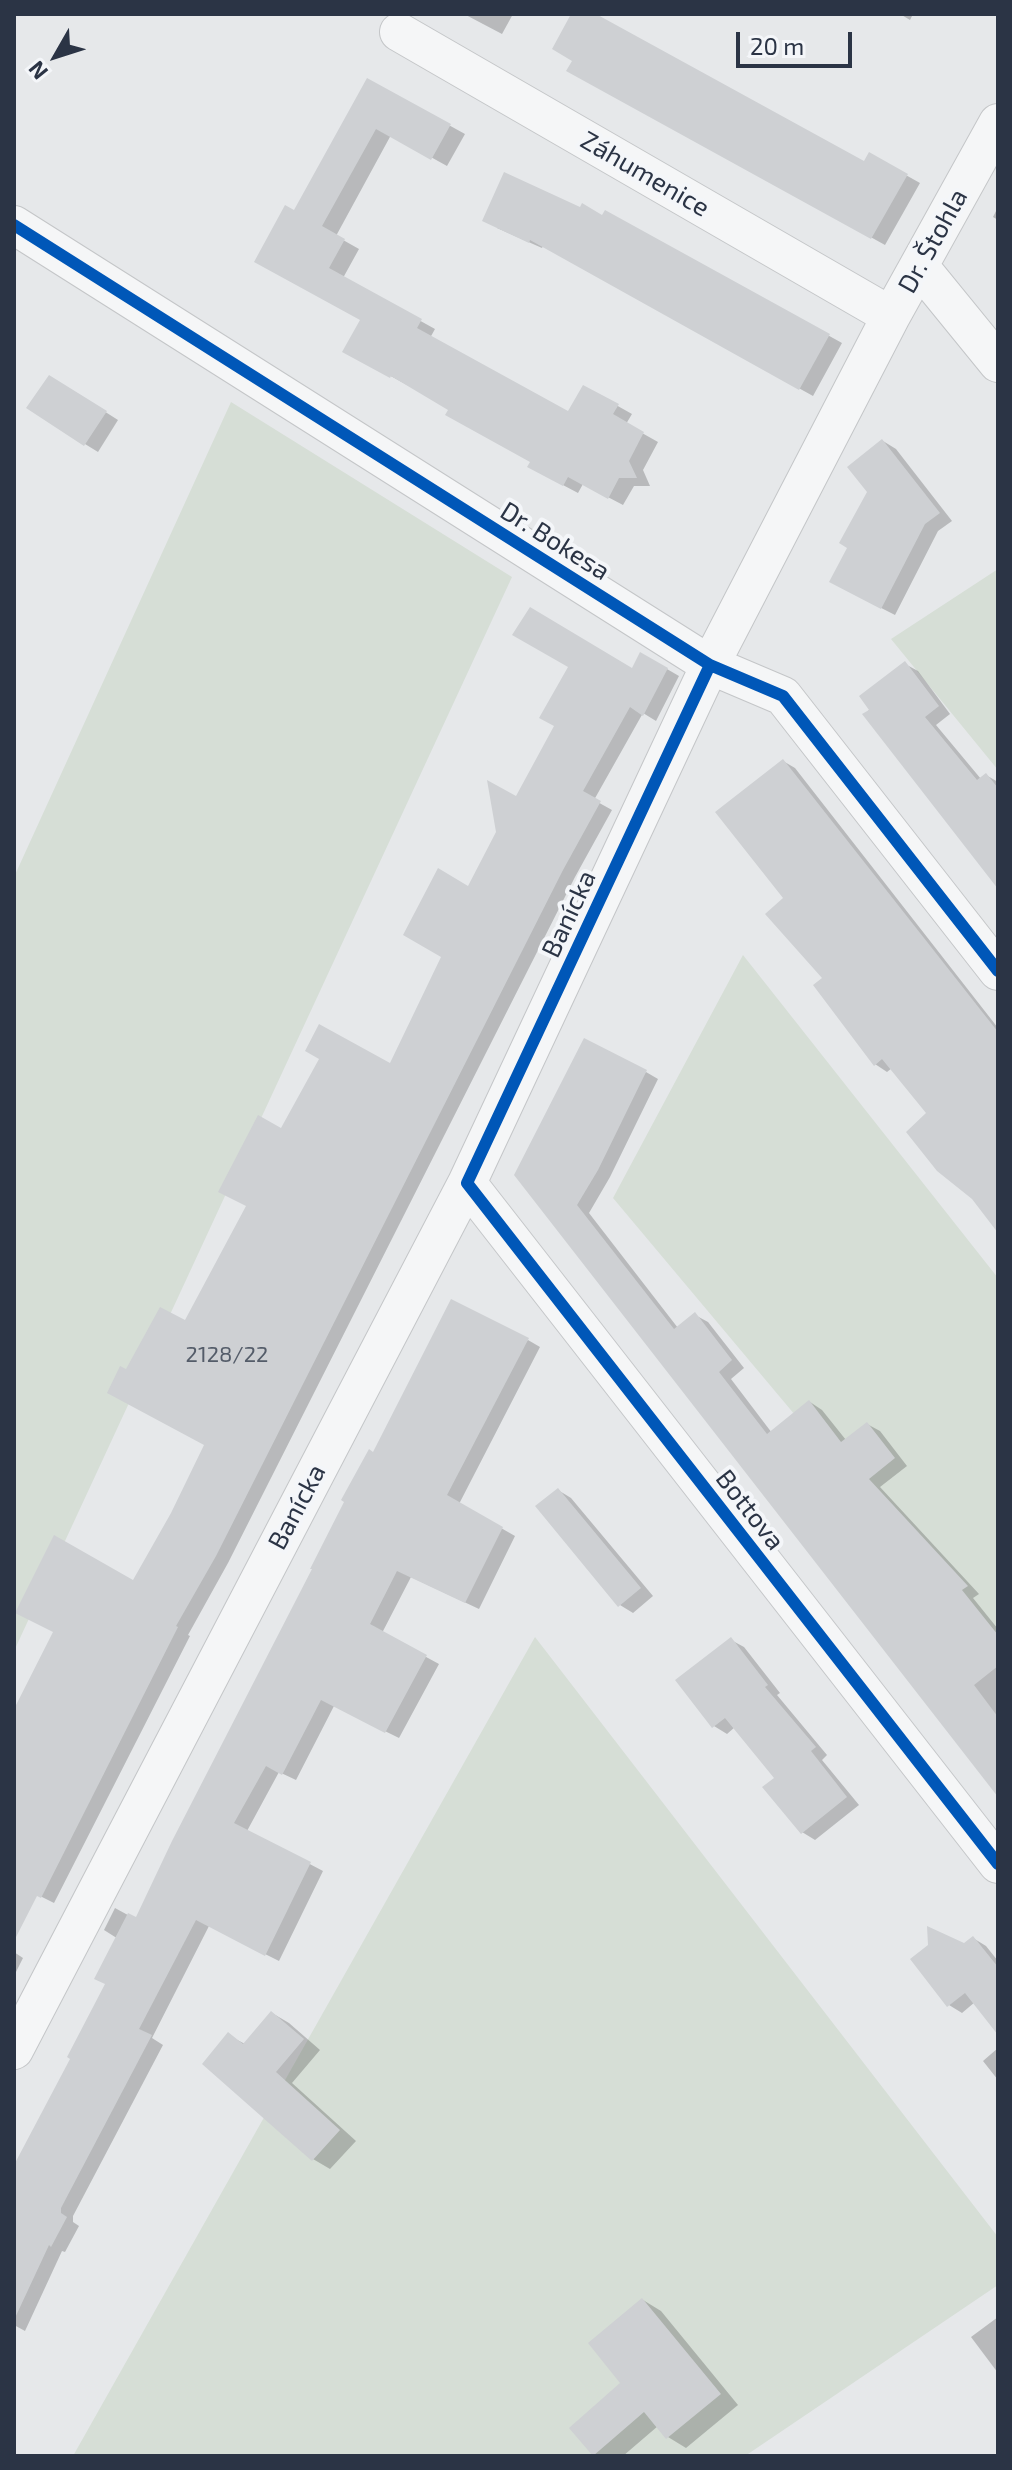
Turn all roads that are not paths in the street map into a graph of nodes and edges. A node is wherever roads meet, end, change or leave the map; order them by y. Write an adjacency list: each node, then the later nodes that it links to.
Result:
1 (399, 32): 5 (street, Záhumenice)
2 (998, 123): 4 (street, Dr. Štohla)
3 (14, 225): 7 (street, Dr. Bokesa)
4 (919, 266): 5 (street, Dr. Štohla); 6 (street)
5 (891, 316): 7 (street, Banícka)
6 (998, 363)
7 (710, 665): 8 (street, Dr. Bokesa); 9 (street, Banícka)
8 (998, 971)
9 (467, 1183): 10 (street, Bottova); 11 (street, Banícka)
10 (998, 1864)
11 (14, 2050)

